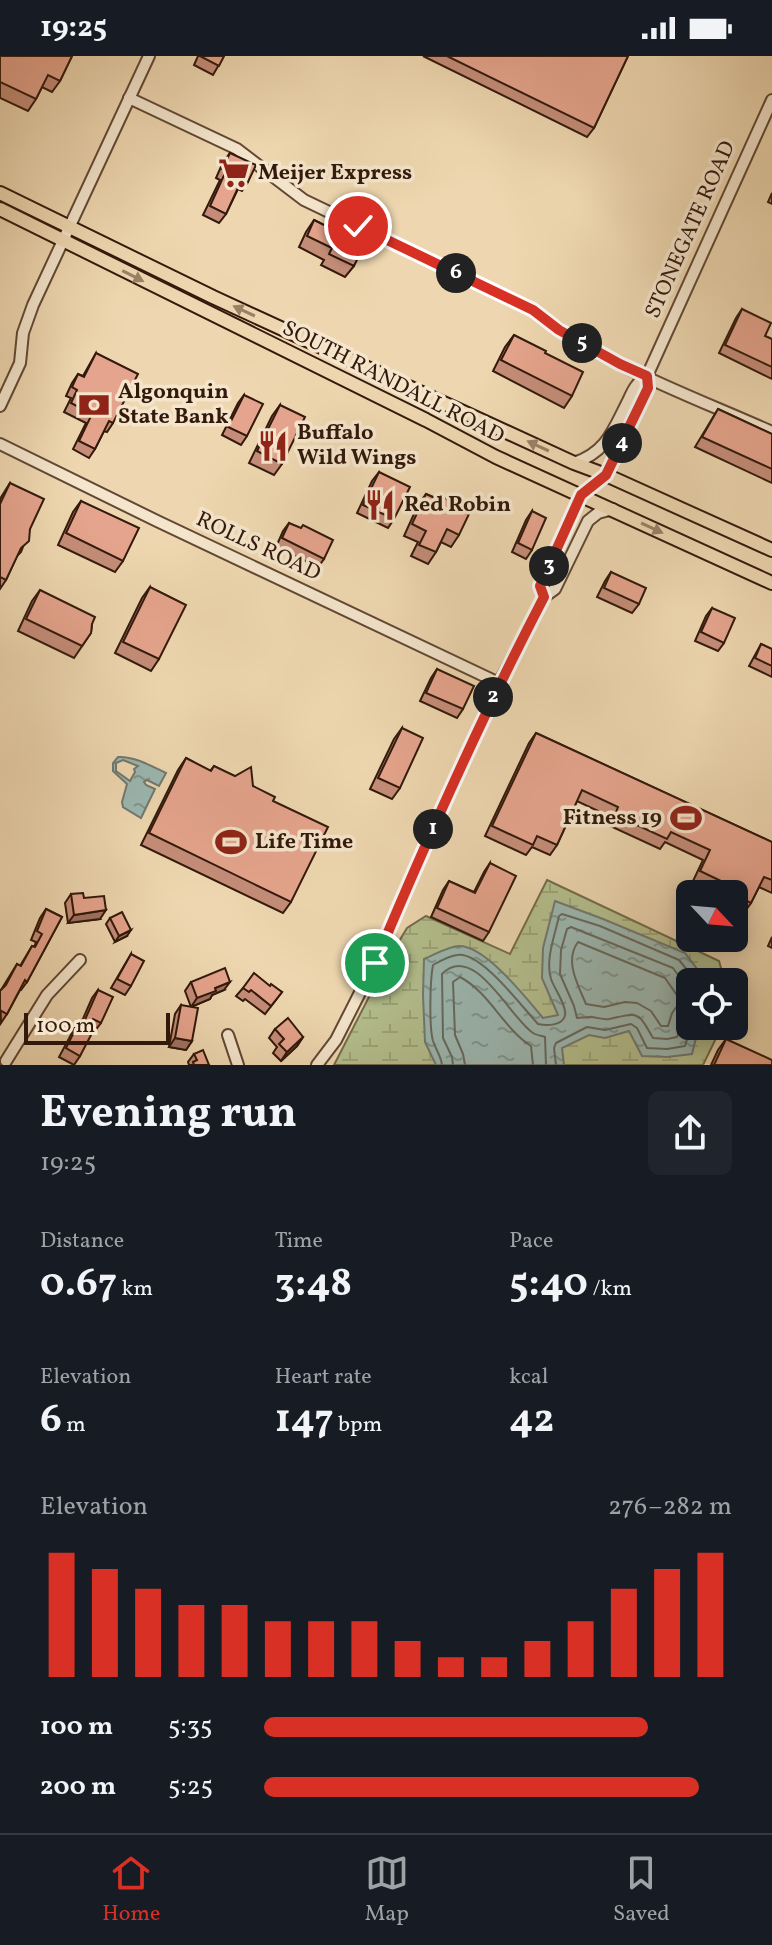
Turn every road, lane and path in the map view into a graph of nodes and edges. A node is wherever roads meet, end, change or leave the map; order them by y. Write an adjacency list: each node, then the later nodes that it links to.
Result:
1 (149, 56): 2 (street)
2 (129, 98): 6 (street); 8 (street)
3 (772, 100): 8 (street, STONEGATE ROAD)
4 (0, 193): 6 (main road, SOUTH RANDALL ROAD)
5 (0, 209): 7 (main road, SOUTH RANDALL ROAD)
6 (69, 227): 7 (street); 12 (main road, SOUTH RANDALL ROAD, one-way to 6)
7 (63, 241): 9 (street); 14 (main road, SOUTH RANDALL ROAD, one-way to 14)
8 (647, 376): 10 (street); 12 (street, STONEGATE ROAD); 13 (street, STONEGATE ROAD)
9 (0, 406)
10 (772, 432)
11 (0, 444): 19 (street, ROLLS ROAD)
12 (574, 463): 13 (main road, SOUTH RANDALL ROAD)
13 (606, 475): 14 (street, STONEGATE ROAD); 16 (main road, SOUTH RANDALL ROAD)
14 (581, 495): 15 (main road, SOUTH RANDALL ROAD); 18 (street, STONEGATE ROAD)
15 (613, 509): 17 (main road, SOUTH RANDALL ROAD, one-way to 17); 18 (street, STONEGATE ROAD)
16 (772, 550)
17 (772, 583)
18 (544, 597): 19 (street, STONEGATE ROAD)
19 (499, 683): 24 (street, STONEGATE ROAD)
20 (80, 960): 22 (street)
21 (228, 1035): 23 (street)
22 (6, 1061)
23 (238, 1065)
24 (317, 1065)

